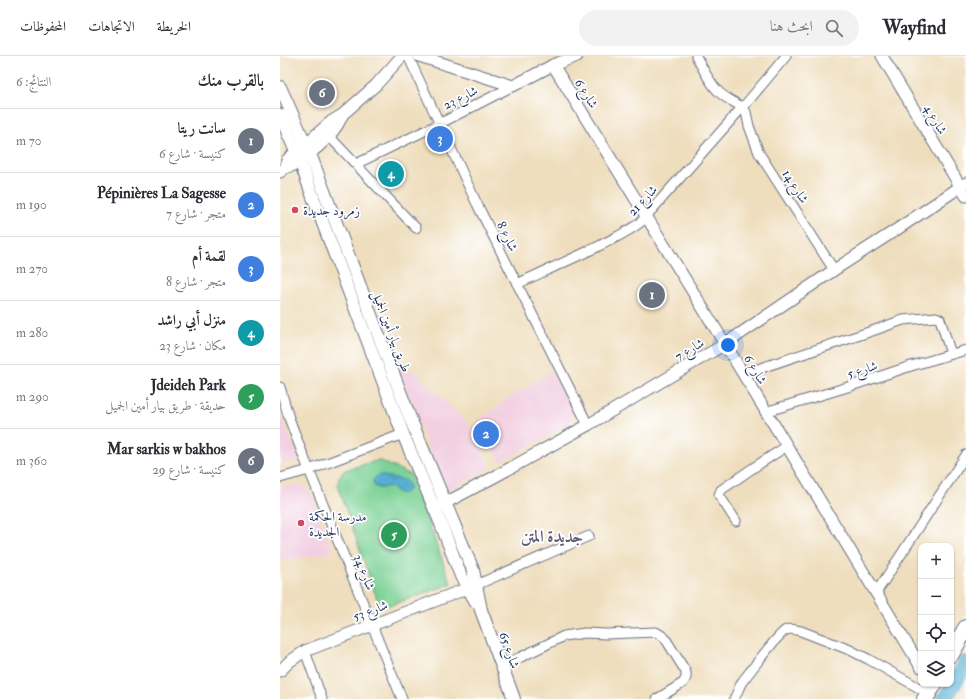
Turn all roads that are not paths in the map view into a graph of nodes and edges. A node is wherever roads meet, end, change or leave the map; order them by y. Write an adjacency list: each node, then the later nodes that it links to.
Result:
1 (402, 56): 13 (street)
2 (408, 56): 14 (street, شارع 8)
3 (419, 56): 9 (street)
4 (577, 56): 8 (street, شارع 23)
5 (696, 56): 11 (street)
6 (786, 56): 11 (street, شارع 21)
7 (882, 56): 19 (street, شارع 4)
8 (554, 65): 9 (street, شارع 23); 20 (street, شارع 6)
9 (513, 86): 14 (street, شارع 23)
10 (280, 87): 16 (main road, طريق بيار أمين الجميل)
11 (743, 108): 20 (street, شارع 21); 22 (street, شارع 14)
12 (280, 115): 16 (main road, طريق بيار أمين الجميل)
13 (342, 115): 15 (street); 16 (street)
14 (439, 124): 17 (street, شارع 23); 23 (street, شارع 8)
15 (328, 136): 16 (street); 17 (street)
16 (303, 153): 18 (street); 31 (main road, طريق بيار أمين الجميل); 36 (main road, طريق بيار أمين الجميل)
17 (356, 164): 21 (street)
18 (283, 169)
19 (964, 188): 22 (street, شارع 7)
20 (646, 216): 23 (street, شارع 21); 24 (street, شارع 6)
21 (416, 228)
22 (834, 270): 24 (street, شارع 7)
23 (517, 284): 30 (street, شارع 8)
24 (725, 344): 27 (street, شارع 6); 30 (street, شارع 7)
25 (966, 350): 26 (street, شارع 5)
26 (951, 354): 27 (street); 29 (street, شارع 5)
27 (743, 374): 29 (street, شارع 6)
28 (280, 387): 34 (street, شارع 34)
29 (766, 412): 32 (street, شارع 6)
30 (588, 425): 36 (street, شارع 7)
31 (403, 434): 34 (street); 36 (main road, طريق بيار أمين الجميل)
32 (787, 446): 37 (street); 40 (street, شارع 6)
33 (966, 455): 40 (street)
34 (309, 470): 35 (street); 41 (street, شارع 34)
35 (280, 478)
36 (440, 506): 39 (main road, طريق بيار أمين الجميل)
37 (736, 521)
38 (589, 536): 39 (street)
39 (472, 586): 41 (street, شارع 53); 46 (main road, شارع 65)
40 (876, 593): 45 (street, شارع 6)
41 (372, 624): 43 (street, شارع 53); 51 (street, شارع 34)
42 (966, 628): 44 (highway)
43 (305, 650): 47 (street, شارع 53); 50 (street)
44 (953, 651)
45 (918, 662)
46 (501, 665): 49 (street); 52 (main road, شارع 65)
47 (280, 671)
48 (930, 689): 53 (street)
49 (662, 698)
50 (322, 699)
51 (402, 699)
52 (514, 699)
53 (734, 699)

